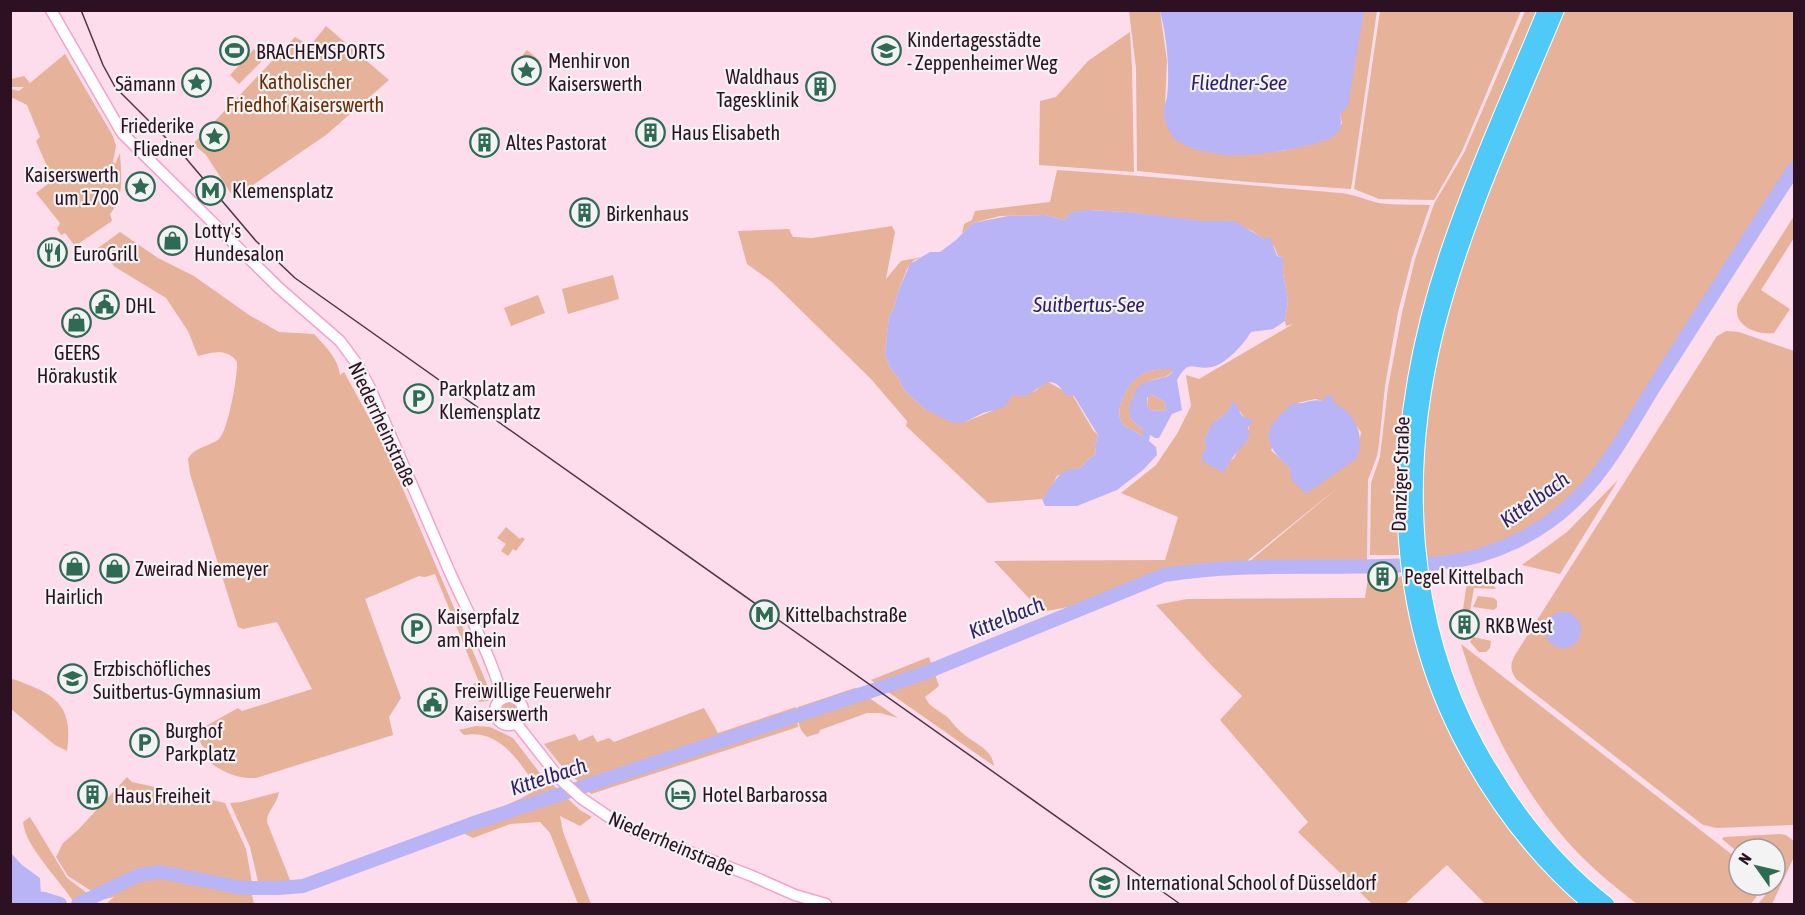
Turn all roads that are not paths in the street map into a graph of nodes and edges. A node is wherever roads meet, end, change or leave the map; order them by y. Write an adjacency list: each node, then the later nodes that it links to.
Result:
1 (51, 10): 6 (main road, Niederrheinstraße)
2 (1545, 10): 4 (highway, Danziger Straße)
3 (1557, 10): 4 (highway, Danziger Straße)
4 (1411, 549): 5 (highway, Danziger Straße)
5 (1415, 577): 9 (highway, Danziger Straße); 10 (highway, Danziger Straße)
6 (503, 698): 7 (main road); 7 (main road, Niederrheinstraße)
7 (516, 723): 8 (main road, Niederrheinstraße)
8 (826, 904)
9 (1590, 904)
10 (1607, 904)

